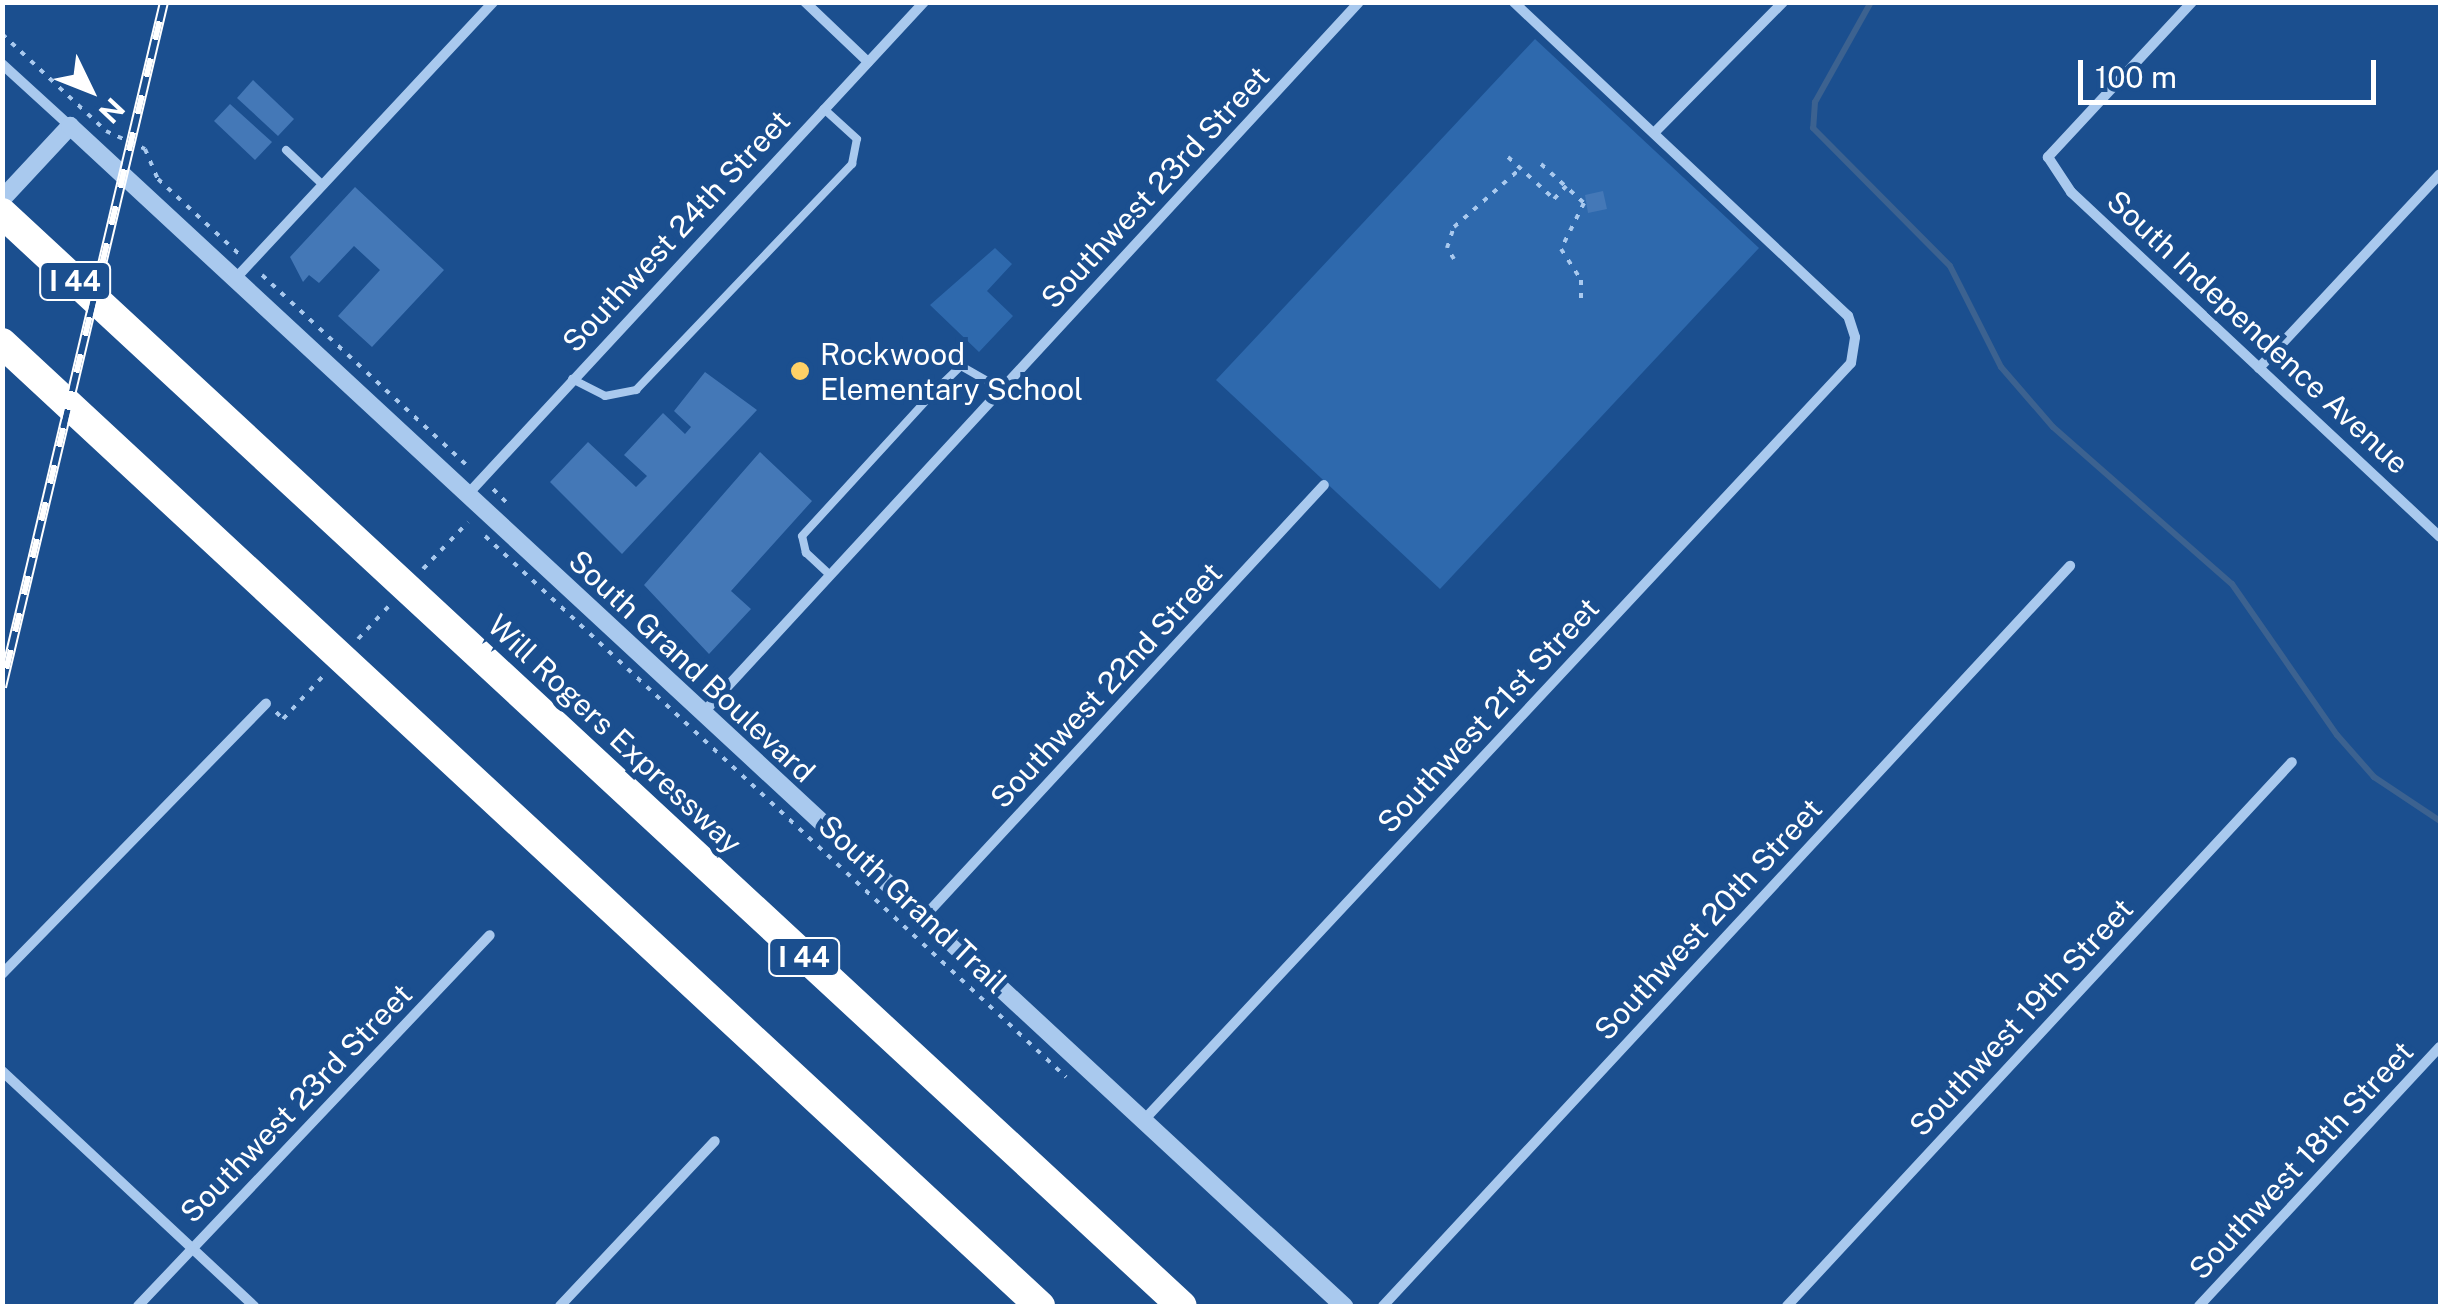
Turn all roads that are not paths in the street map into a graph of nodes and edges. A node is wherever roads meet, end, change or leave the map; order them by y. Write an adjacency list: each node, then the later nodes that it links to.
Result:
1 (493, 2): 15 (street)
2 (805, 2): 8 (street)
3 (924, 2): 8 (street, Southwest 24th Street)
4 (1359, 2): 22 (street, Southwest 23rd Street)
5 (1514, 2): 12 (street)
6 (1783, 2): 12 (street)
7 (2192, 2): 20 (street, South Independence Avenue)
8 (868, 62): 10 (street, Southwest 24th Street)
9 (2, 64): 11 (street, South Grand Boulevard)
10 (824, 109): 21 (street, Southwest 24th Street); 21 (lane)
11 (70, 126): 16 (street); 18 (street, South Grand Boulevard)
12 (1654, 133): 36 (street, Southwest 21st Street)
13 (286, 150): 15 (lane)
14 (2440, 174): 20 (street)
15 (323, 185): 18 (street)
16 (2, 199)
17 (2, 213): 43 (highway, Will Rogers Expressway / I 44)
18 (235, 279): 24 (street, South Grand Boulevard)
19 (2, 342): 42 (highway)
20 (2260, 368): 25 (street, South Independence Avenue)
21 (572, 380): 24 (street, Southwest 24th Street)
22 (1003, 390): 27 (street, Southwest 23rd Street); 27 (lane)
23 (1324, 486): 31 (street, Southwest 22nd Street)
24 (468, 494): 29 (street, South Grand Boulevard)
25 (2440, 537)
26 (2070, 566): 45 (street, Southwest 20th Street)
27 (830, 576): 29 (street, Southwest 23rd Street)
28 (266, 703): 33 (street)
29 (703, 714): 31 (street, South Grand Boulevard)
30 (2292, 762): 46 (street, Southwest 19th Street)
31 (923, 918): 36 (street, South Grand Boulevard)
32 (490, 935): 38 (street, Southwest 23rd Street)
33 (2, 974)
34 (2440, 1047): 47 (street, Southwest 18th Street)
35 (2, 1071): 38 (street)
36 (1143, 1121): 44 (street, South Grand Boulevard)
37 (714, 1141): 41 (street)
38 (189, 1251): 39 (street, Southwest 23rd Street); 40 (street)
39 (138, 1306)
40 (254, 1306)
41 (560, 1306)
42 (1040, 1306)
43 (1182, 1306)
44 (1344, 1306)
45 (1383, 1306)
46 (1787, 1306)
47 (2199, 1306)

